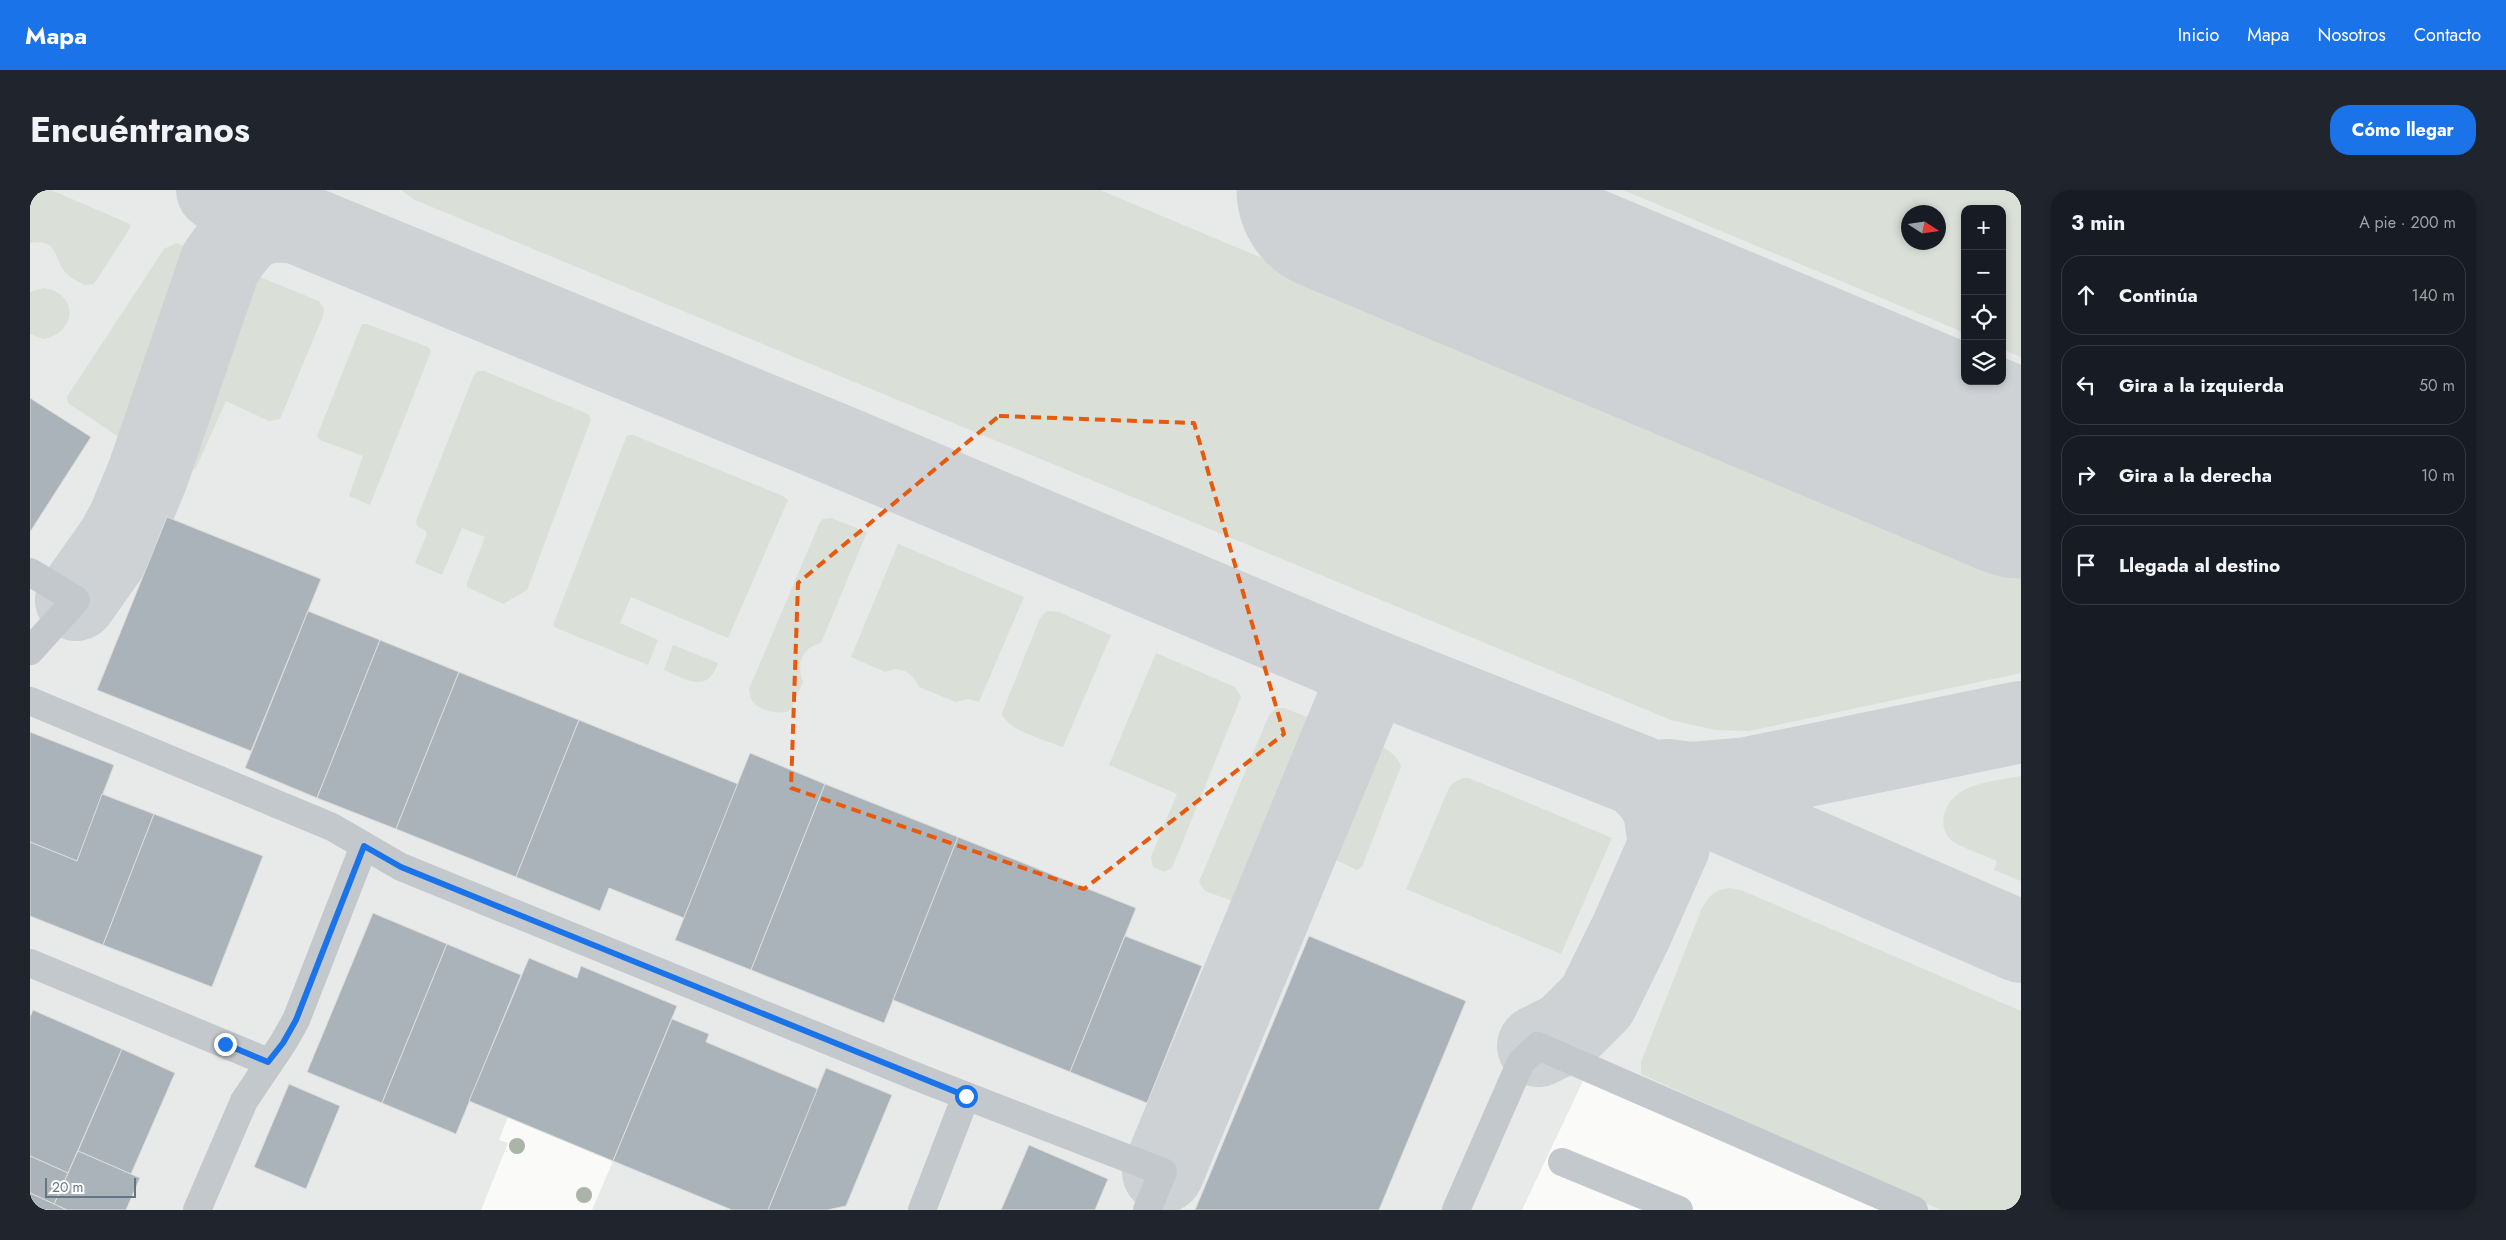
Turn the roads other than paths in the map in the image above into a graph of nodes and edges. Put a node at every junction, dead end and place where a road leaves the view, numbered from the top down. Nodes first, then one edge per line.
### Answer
1 (30, 572) edge
2 (30, 651) edge
3 (30, 702) edge
4 (364, 846) junction
5 (30, 962) edge
6 (268, 1062) junction
7 (966, 1096) junction
8 (1562, 1162) dead end
9 (197, 1210) edge
10 (922, 1210) edge
11 (1147, 1210) edge
12 (1456, 1210) edge
13 (1679, 1210) edge
14 (1914, 1210) edge

1 - 2 lane
3 - 4 lane
4 - 6 lane
4 - 7 lane
5 - 6 lane
6 - 9 lane
7 - 10 lane
7 - 11 lane
8 - 13 lane
12 - 14 lane

